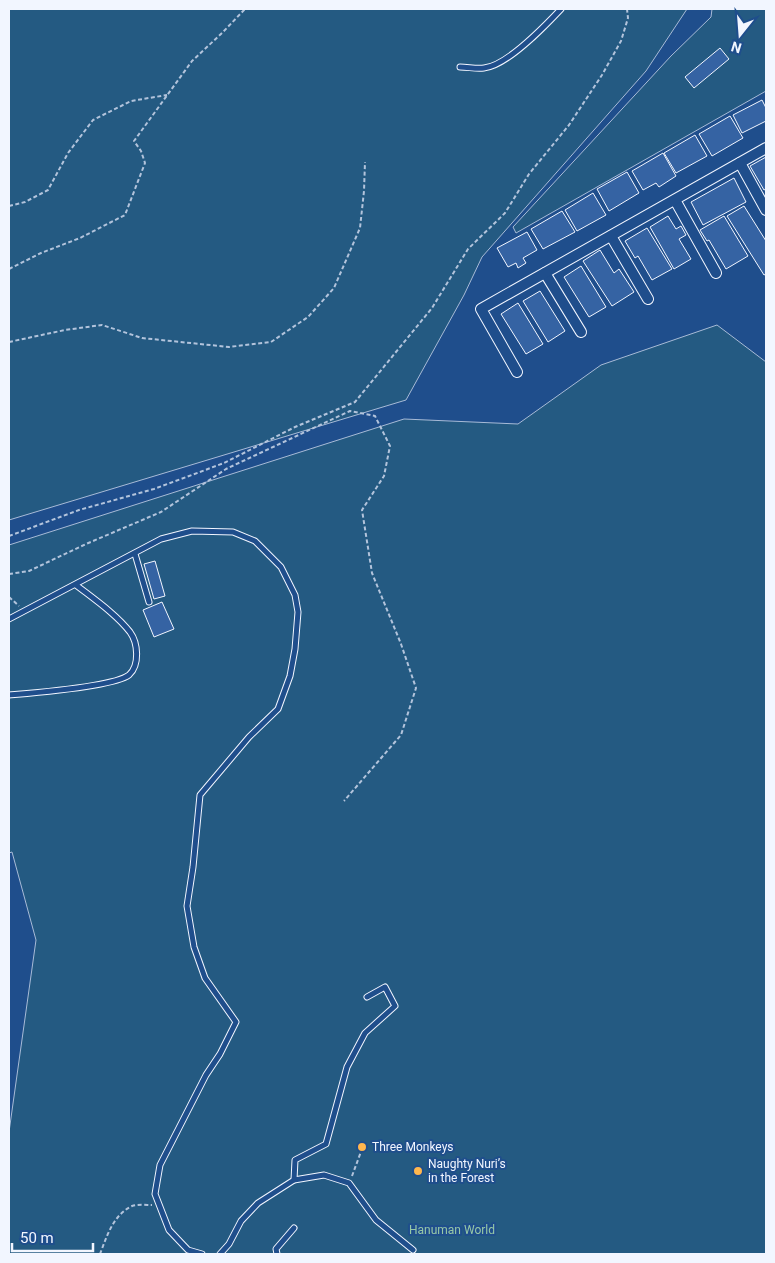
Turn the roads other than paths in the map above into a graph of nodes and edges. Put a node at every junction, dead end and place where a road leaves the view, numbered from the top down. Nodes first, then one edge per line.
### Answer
1 (561, 9) edge
2 (460, 67) dead end
3 (766, 148) edge
4 (740, 163) junction
5 (675, 200) junction
6 (766, 210) edge
7 (611, 236) junction
8 (716, 272) dead end
9 (545, 273) junction
10 (648, 299) dead end
11 (581, 332) dead end
12 (517, 372) dead end
13 (135, 554) junction
14 (76, 584) junction
15 (149, 602) dead end
16 (9, 619) edge
17 (9, 694) edge
18 (367, 996) dead end
19 (294, 1180) junction
20 (294, 1228) dead end
21 (413, 1250) dead end
22 (202, 1254) edge
23 (220, 1254) edge
24 (277, 1254) edge

1 - 2 lane
3 - 4 street
4 - 5 street
4 - 6 street
5 - 7 street
5 - 8 street
7 - 9 street
7 - 10 street
9 - 11 street
9 - 12 street
13 - 14 lane
13 - 15 lane
13 - 22 lane
14 - 16 lane
14 - 17 lane
18 - 19 lane
19 - 21 lane
19 - 23 lane
20 - 24 lane

